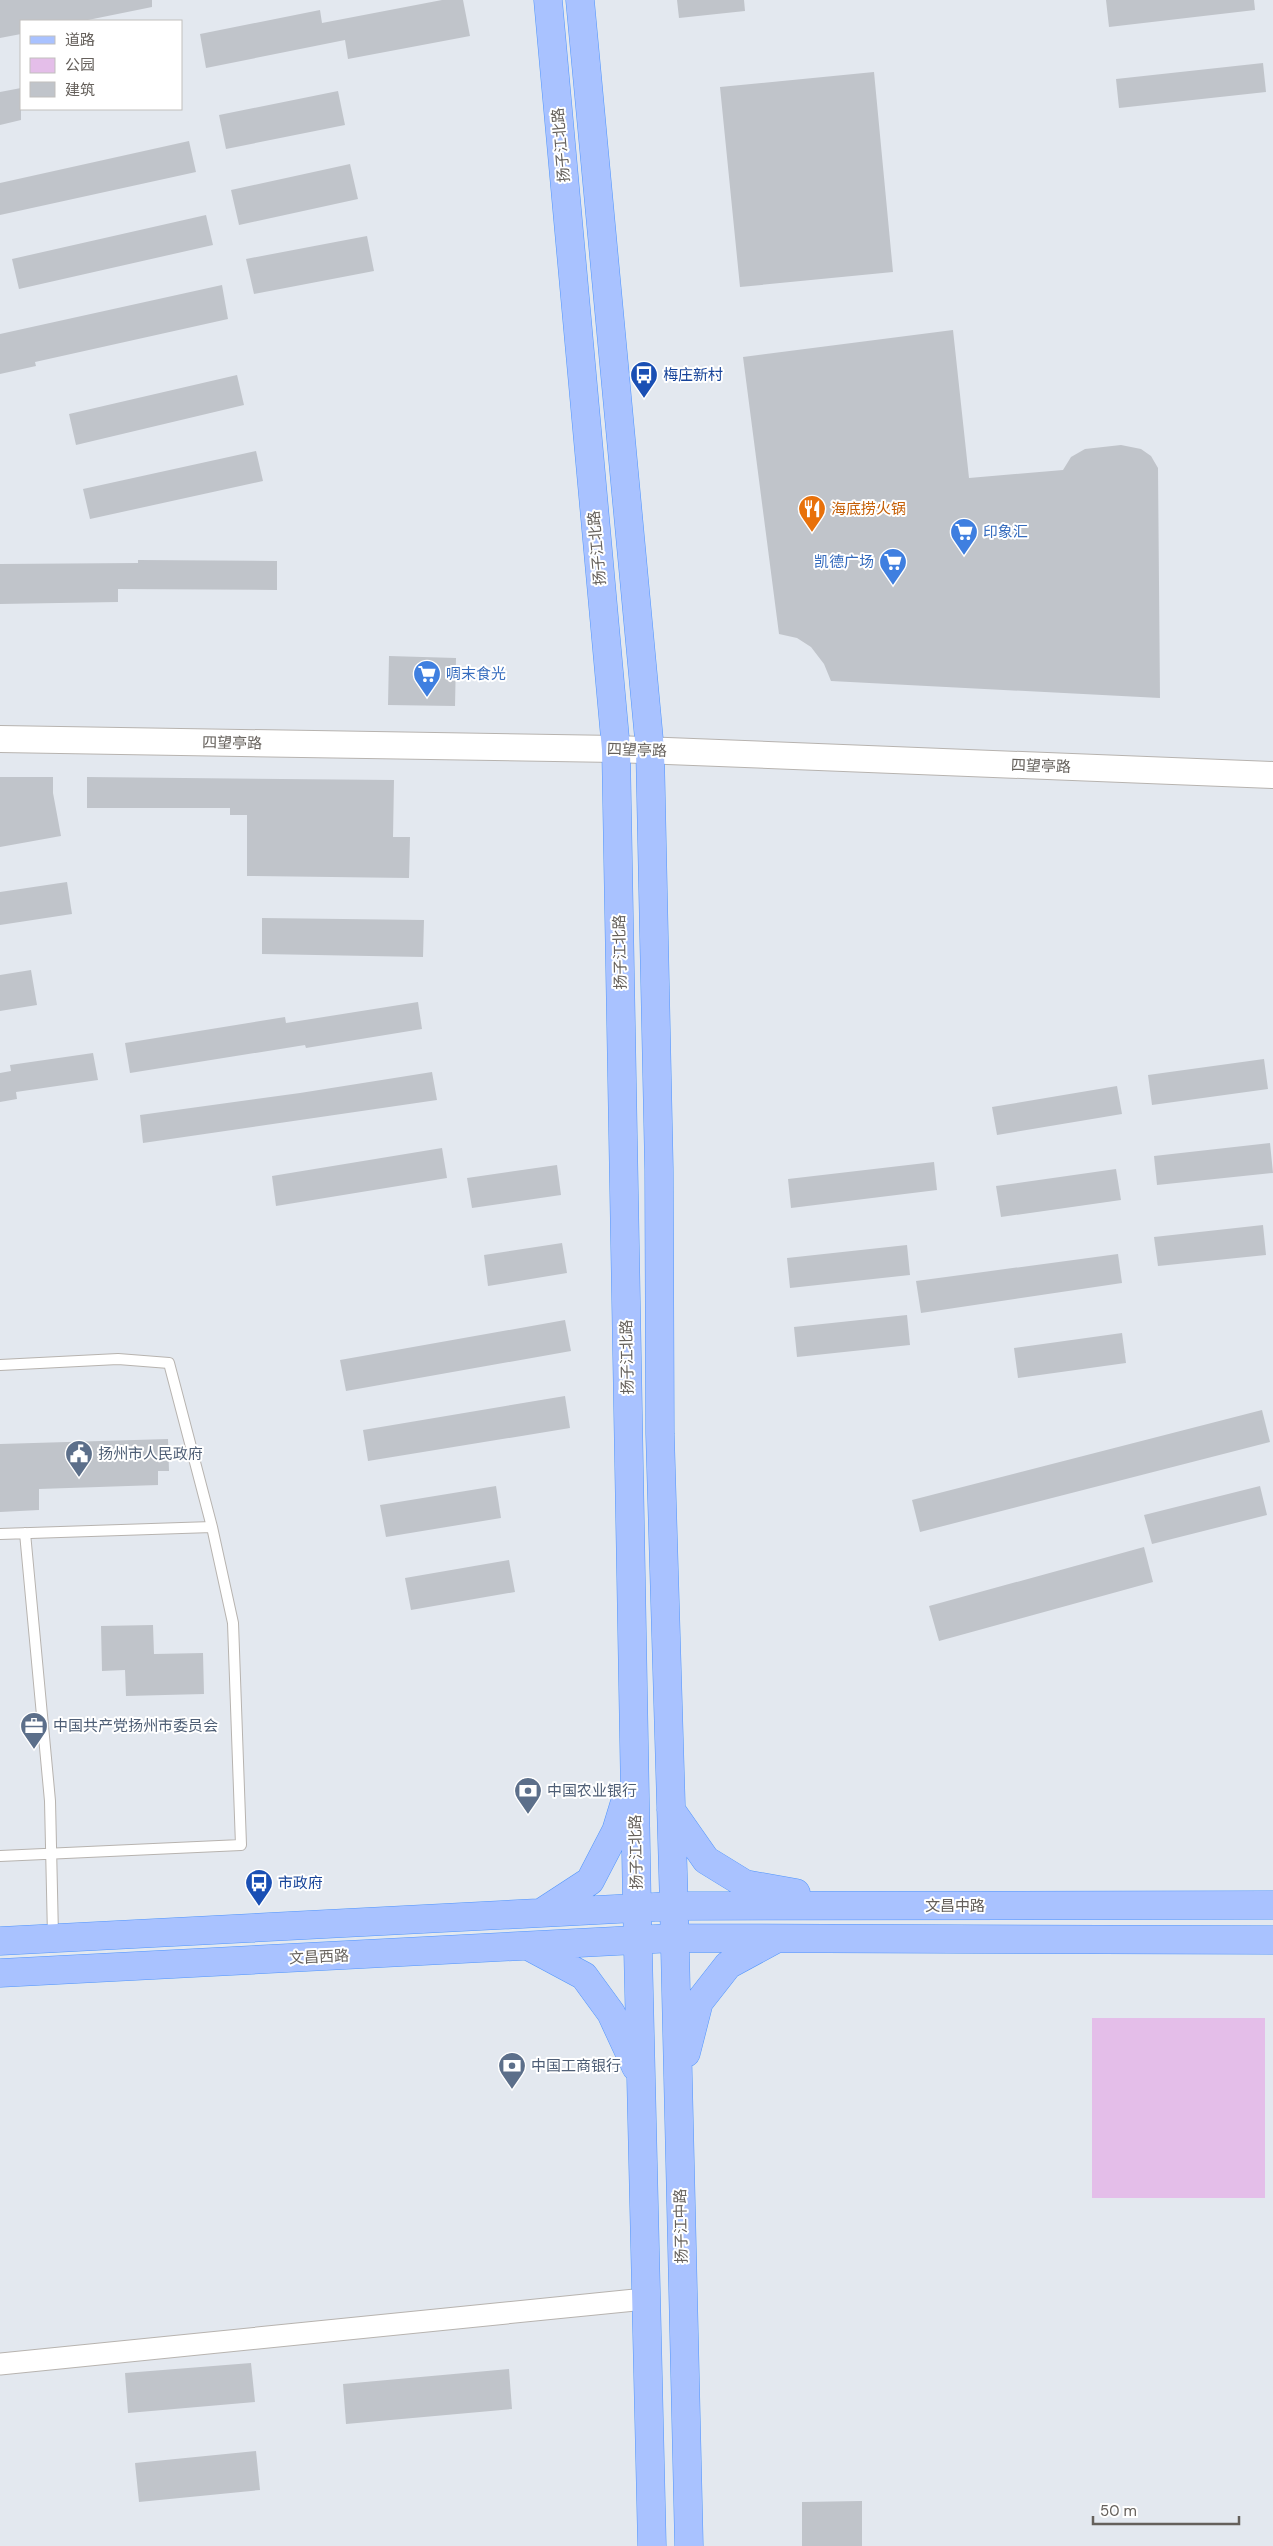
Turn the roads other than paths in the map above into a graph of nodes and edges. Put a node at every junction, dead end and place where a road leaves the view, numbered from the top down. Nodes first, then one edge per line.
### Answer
1 (548, 0) edge
2 (580, 0) edge
3 (0, 739) edge
4 (616, 749) junction
5 (650, 750) junction
6 (1273, 775) edge
7 (0, 1365) edge
8 (212, 1527) junction
9 (25, 1533) junction
10 (0, 1534) edge
11 (634, 1772) junction
12 (671, 1810) junction
13 (51, 1854) junction
14 (0, 1856) edge
15 (1273, 1905) edge
16 (674, 1906) junction
17 (867, 1906) junction
18 (637, 1907) junction
19 (543, 1912) junction
20 (53, 1938) junction
21 (674, 1938) junction
22 (778, 1938) junction
23 (1273, 1940) edge
24 (0, 1941) edge
25 (638, 1941) junction
26 (528, 1946) junction
27 (0, 1973) edge
28 (641, 2076) junction
29 (678, 2083) junction
30 (646, 2299) junction
31 (0, 2364) edge
32 (652, 2546) edge
33 (689, 2546) edge

1 - 4 main road, 扬子江北路
2 - 5 main road
3 - 4 street, 四望亭路
4 - 5 street, 四望亭路
4 - 11 main road, 扬子江北路
5 - 6 street, 四望亭路
5 - 12 main road
7 - 8 lane
8 - 9 lane
8 - 13 lane
9 - 10 lane
9 - 13 lane
11 - 18 main road, 扬子江北路
11 - 19 main road
12 - 16 main road
12 - 17 main road
13 - 14 lane
13 - 20 lane
15 - 17 main road, 文昌中路
16 - 17 main road, 文昌中路
16 - 18 main road, 文昌中路
16 - 21 main road, 扬子江中路
18 - 19 main road
18 - 25 main road
19 - 20 main road
20 - 24 main road
21 - 22 main road
21 - 25 main road, 文昌西路
21 - 29 main road, 扬子江中路
22 - 23 main road
22 - 29 main road
25 - 26 main road, 文昌西路
25 - 28 main road
26 - 27 main road, 文昌西路
26 - 28 main road
28 - 30 main road
29 - 33 main road, 扬子江中路
30 - 31 street
30 - 32 main road

